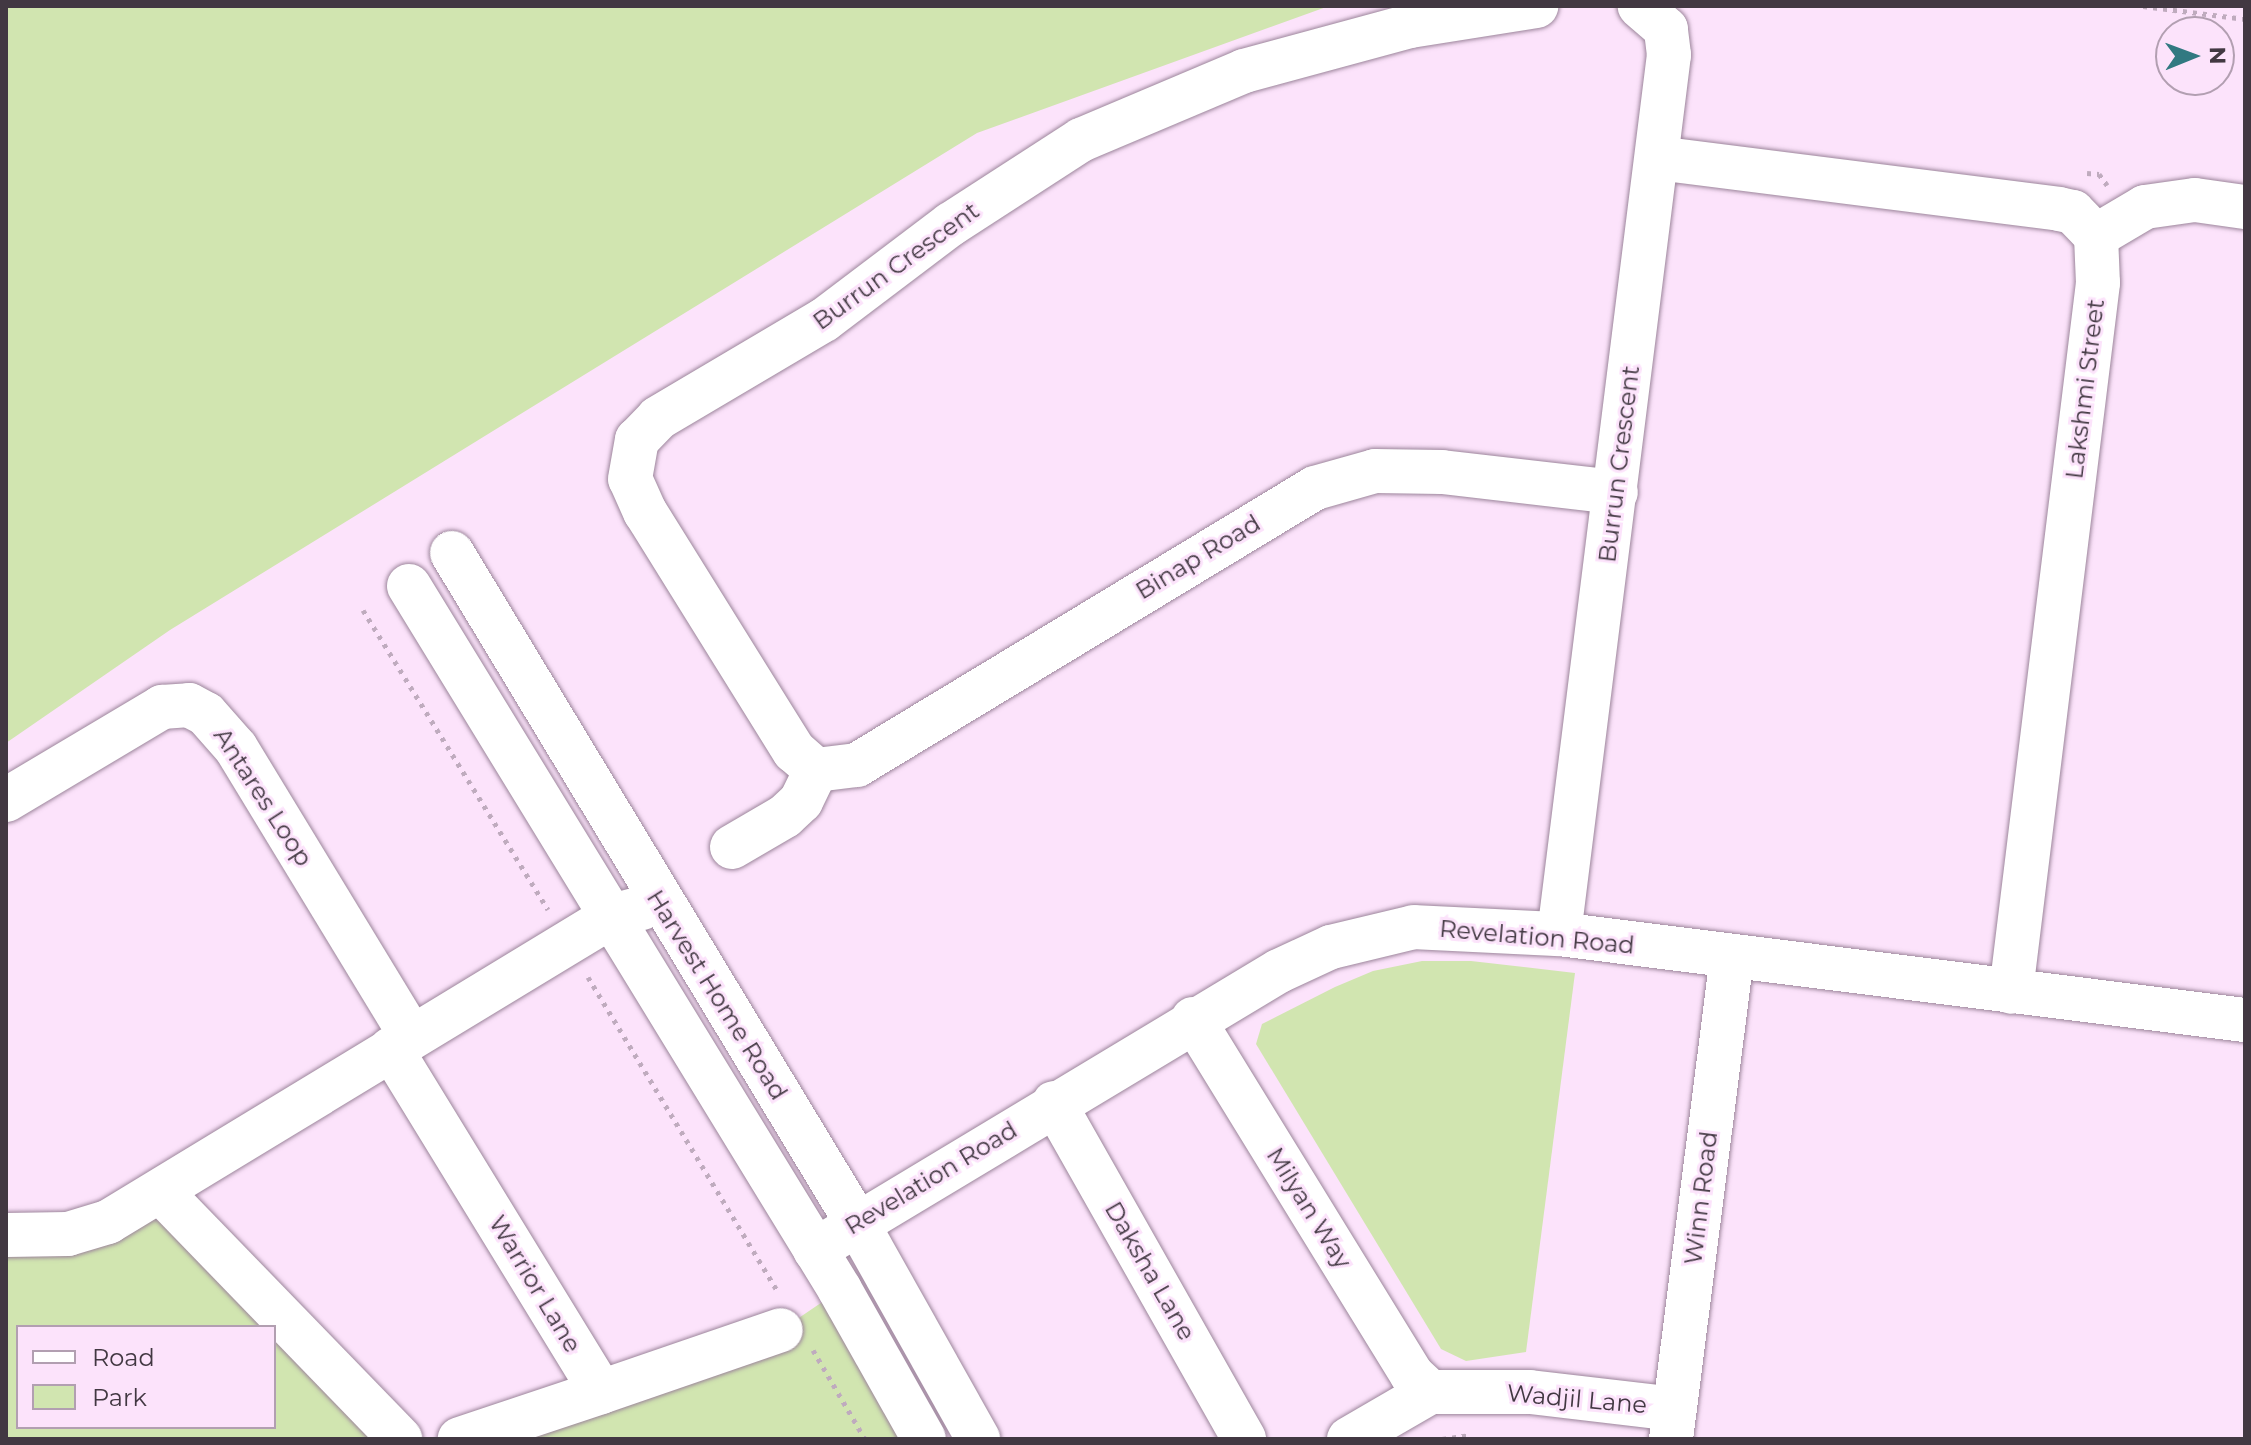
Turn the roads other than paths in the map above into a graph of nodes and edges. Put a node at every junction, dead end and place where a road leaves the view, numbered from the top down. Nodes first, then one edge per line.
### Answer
1 (1536, 6) edge
2 (1640, 6) edge
3 (1657, 158) junction
4 (2245, 207) edge
5 (2113, 226) junction
6 (1616, 492) junction
7 (452, 553) dead end
8 (409, 586) dead end
9 (816, 770) junction
10 (6, 800) edge
11 (732, 847) dead end
12 (659, 902) junction
13 (612, 916) junction
14 (1559, 934) junction
15 (1732, 958) junction
16 (2011, 992) junction
17 (1193, 1019) junction
18 (2245, 1020) edge
19 (401, 1043) junction
20 (1054, 1103) junction
21 (161, 1192) junction
22 (857, 1223) junction
23 (6, 1235) edge
24 (815, 1250) junction
25 (791, 1325) road end
26 (601, 1392) junction
27 (1430, 1392) junction
28 (1672, 1424) edge
29 (400, 1439) edge
30 (460, 1439) edge
31 (924, 1439) edge
32 (978, 1439) edge
33 (1244, 1439) edge
34 (1349, 1439) edge

1 - 9 street, Burrun Crescent
2 - 3 street, Burrun Crescent
3 - 5 street
3 - 6 street, Burrun Crescent
4 - 5 street
5 - 16 street, Lakshmi Street
6 - 9 street, Binap Road
6 - 14 street, Burrun Crescent
7 - 12 street, Harvest Home Road
8 - 13 street, Harvest Home Road
9 - 11 street
10 - 19 street, Antares Loop
12 - 13 street
12 - 22 street, Harvest Home Road
13 - 19 street
13 - 24 street, Harvest Home Road
14 - 15 street, Revelation Road
14 - 17 street, Revelation Road
15 - 16 street, Revelation Road
15 - 28 street, Winn Road
16 - 18 street, Revelation Road
17 - 20 street, Revelation Road
17 - 27 street, Milyan Way
19 - 21 street
19 - 26 street, Warrior Lane
20 - 22 street, Revelation Road
20 - 33 street, Daksha Lane
21 - 23 street
21 - 29 street
22 - 24 street, Revelation Road
22 - 32 street, Harvest Home Road
24 - 31 street, Harvest Home Road
25 - 26 street
26 - 30 street
27 - 28 street, Wadjil Lane
27 - 34 street

